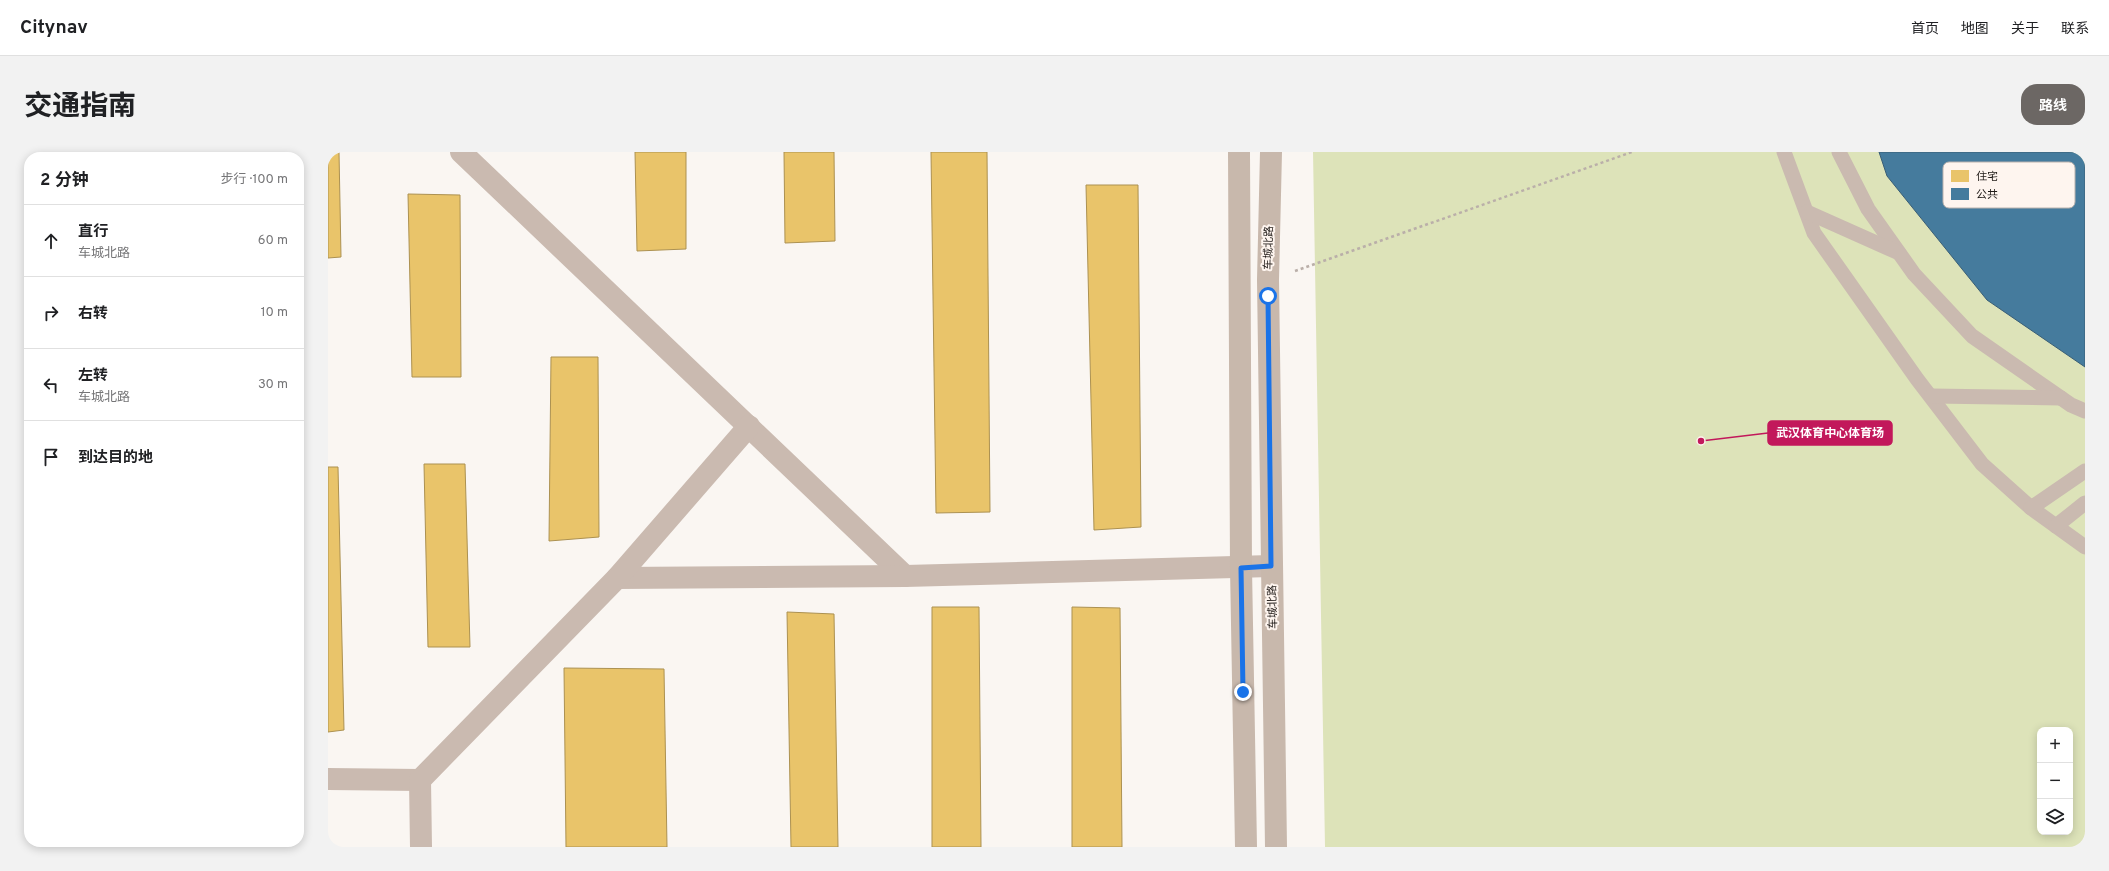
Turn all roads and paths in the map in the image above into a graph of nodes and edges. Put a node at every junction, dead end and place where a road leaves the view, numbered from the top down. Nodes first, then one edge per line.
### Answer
1 (461, 152) edge
2 (1239, 152) edge
3 (1271, 152) edge
4 (1632, 152) edge
5 (1784, 152) edge
6 (1839, 152) edge
7 (1807, 212) junction
8 (1899, 254) junction
9 (1268, 280) junction
10 (1932, 396) junction
11 (2061, 398) junction
12 (2085, 411) edge
13 (749, 426) junction
14 (2085, 471) edge
15 (2085, 503) edge
16 (2031, 508) junction
17 (2056, 526) junction
18 (2085, 547) edge
19 (1271, 566) junction
20 (1241, 568) junction
21 (905, 576) junction
22 (616, 578) junction
23 (328, 779) edge
24 (420, 780) junction
25 (421, 847) edge
26 (1246, 847) edge
27 (1276, 847) edge

1 - 13 street
2 - 20 main road
3 - 9 main road, 车城北路
4 - 9 path
5 - 7 lane
6 - 8 lane
7 - 8 lane
7 - 10 lane
8 - 11 lane
9 - 19 main road, 车城北路
10 - 11 lane
10 - 16 lane
11 - 12 lane
13 - 21 street
13 - 22 street
14 - 16 lane
15 - 17 lane
16 - 17 lane
17 - 18 lane
19 - 20 street
19 - 27 main road, 车城北路
20 - 21 street
20 - 26 main road
21 - 22 street
22 - 24 street
23 - 24 street
24 - 25 street

